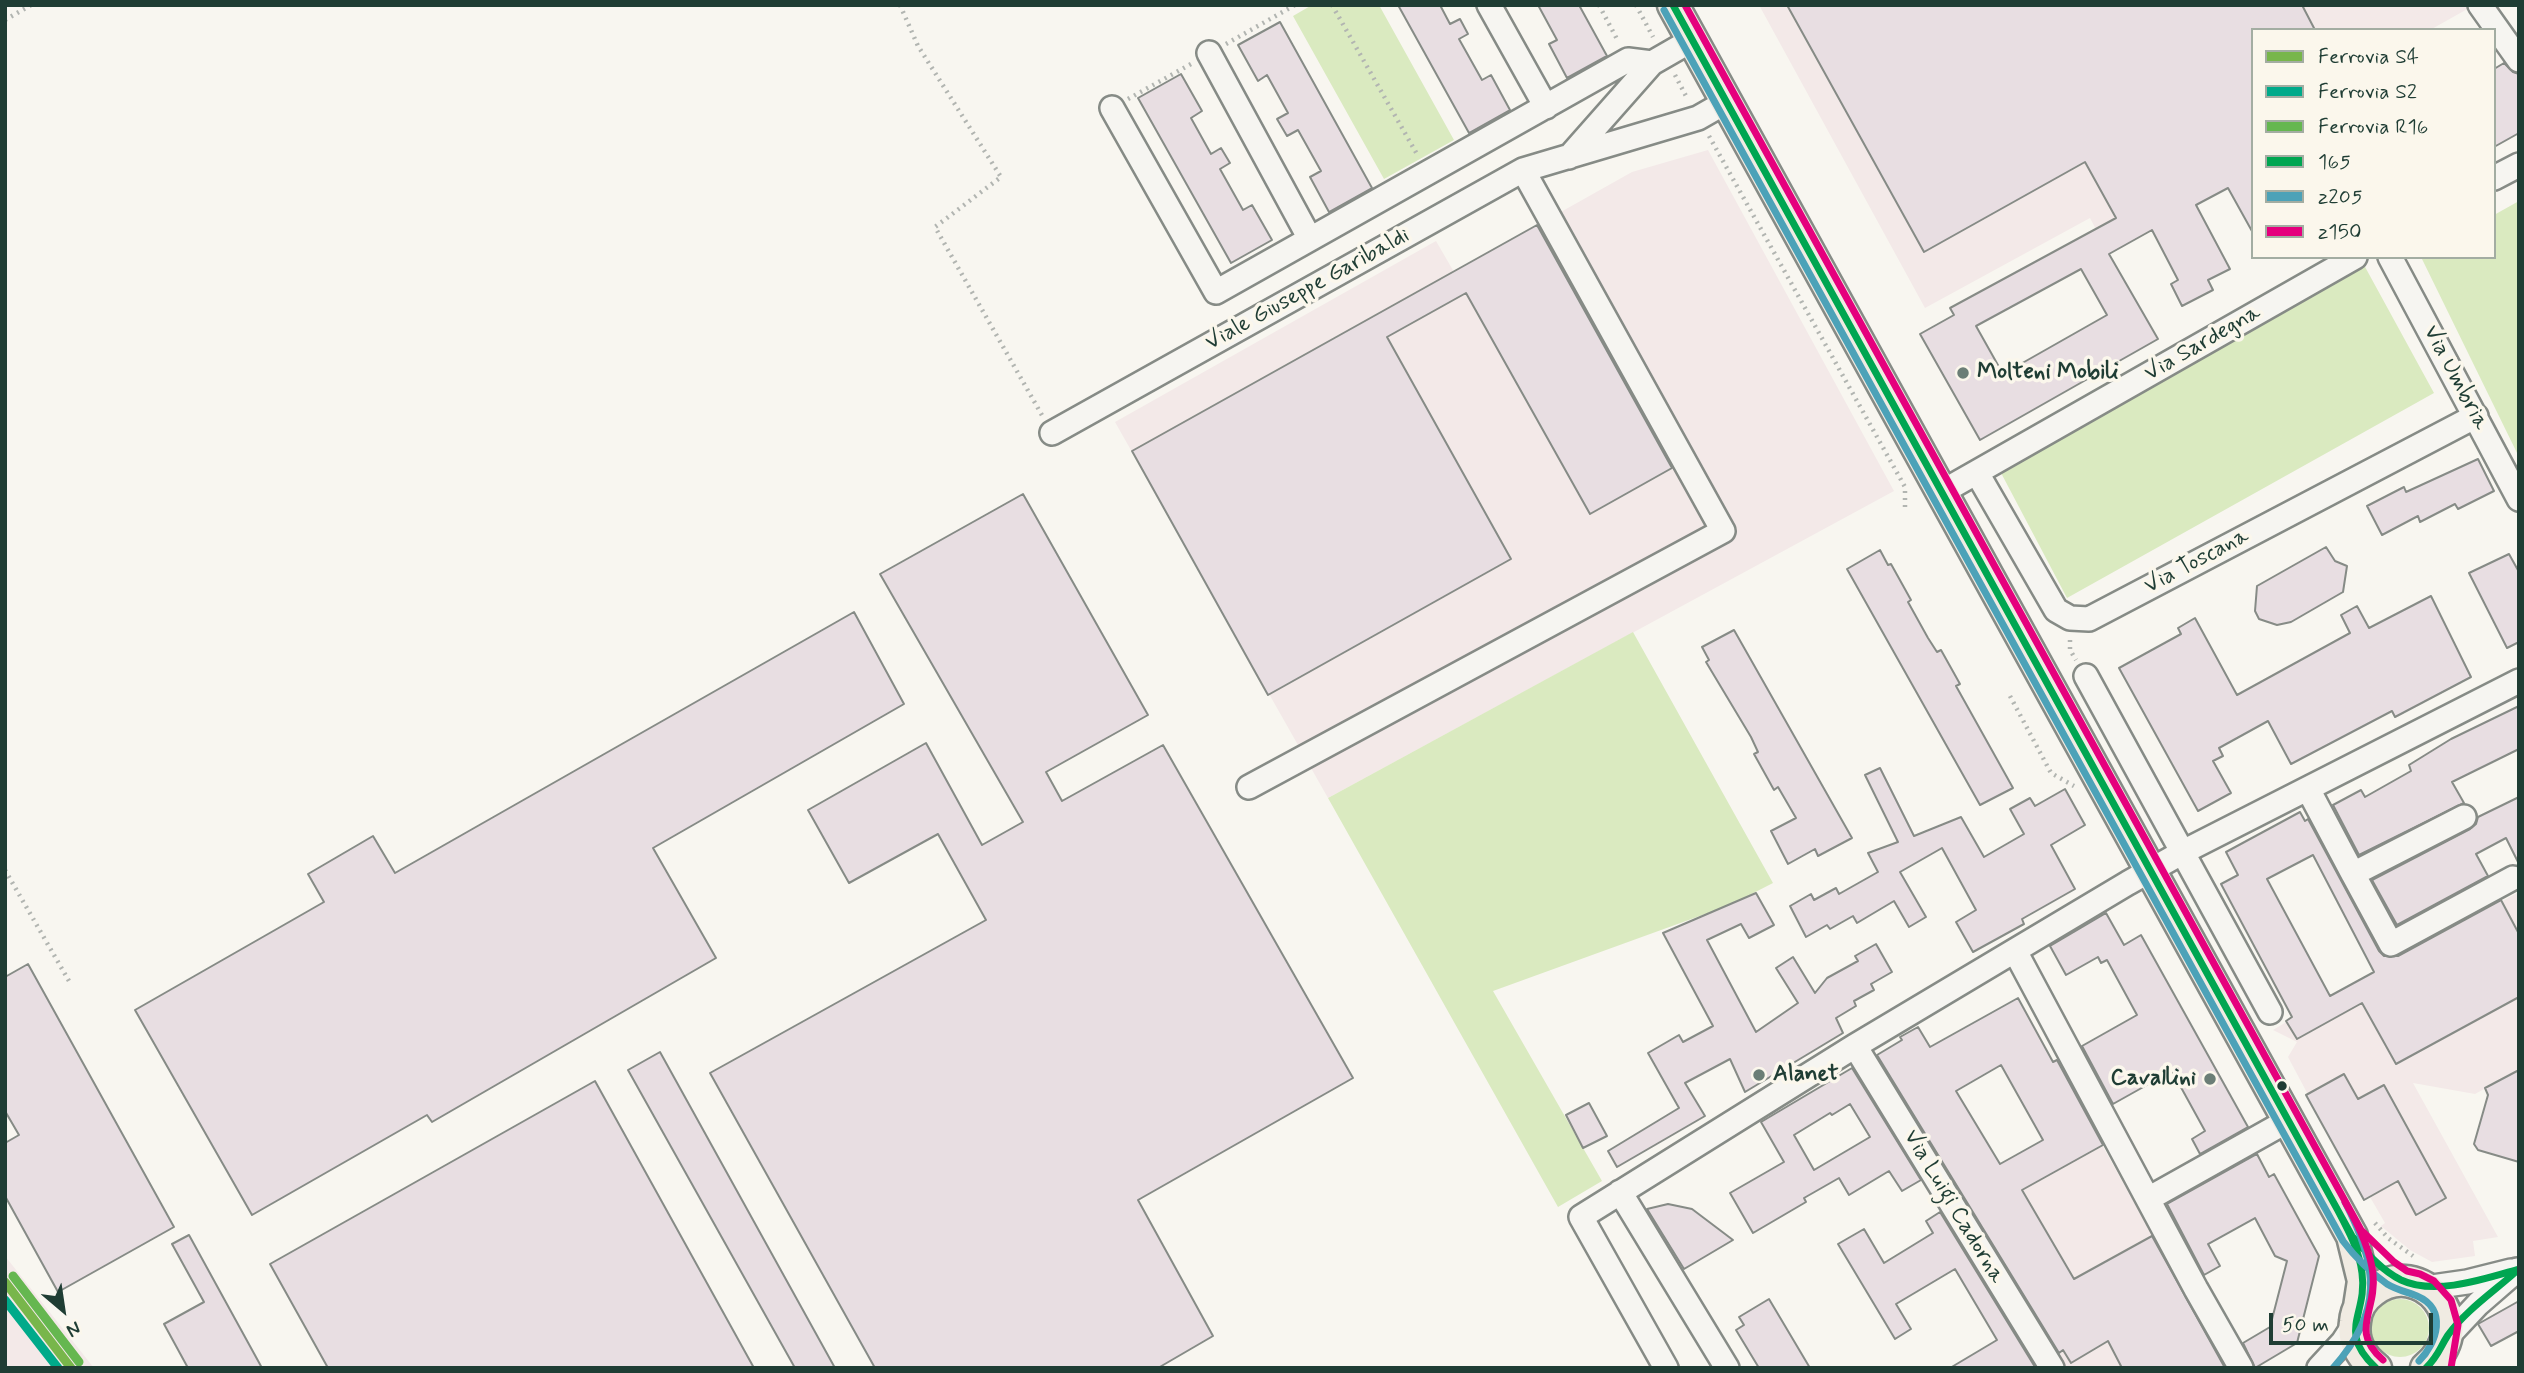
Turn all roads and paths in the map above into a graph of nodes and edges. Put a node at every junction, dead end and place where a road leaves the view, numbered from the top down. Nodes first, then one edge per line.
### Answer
1 (31, 5) edge
2 (900, 5) edge
3 (1332, 5) edge
4 (1489, 5) edge
5 (1599, 5) edge
6 (1636, 5) edge
7 (1673, 5) edge
8 (2480, 5) edge
9 (5, 20) edge
10 (1692, 40) junction
11 (1209, 53) dead end
12 (1658, 59) junction
13 (1628, 60) junction
14 (2519, 60) edge
15 (1726, 102) junction
16 (1545, 107) junction
17 (1112, 108) dead end
18 (1698, 118) junction
19 (1569, 157) junction
20 (2519, 165) edge
21 (1523, 170) junction
22 (1428, 173) junction
23 (2496, 177) edge
24 (1310, 239) junction
25 (2352, 259) edge
26 (2391, 259) edge
27 (2476, 416) junction
28 (1052, 433) joint
29 (1977, 473) junction
30 (1942, 492) junction
31 (2519, 499) edge
32 (1905, 508) dead end
33 (2070, 618) junction
34 (2086, 676) joint
35 (2519, 681) edge
36 (2010, 696) dead end
37 (1249, 787) dead end
38 (2308, 789) junction
39 (2080, 796) dead end
40 (2464, 817) dead end
41 (2183, 852) junction
42 (5, 870) edge
43 (2151, 871) junction
44 (2353, 874) junction
45 (2514, 878) dead end
46 (2015, 951) junction
47 (69, 981) dead end
48 (2270, 1012) dead end
49 (1855, 1046) junction
50 (2289, 1120) junction
51 (1620, 1192) junction
52 (2148, 1199) junction
53 (2352, 1236) junction
54 (2518, 1269) edge
55 (2414, 1285) junction
56 (2356, 1316) junction
57 (2439, 1357) edge
58 (1666, 1368) edge
59 (1727, 1368) edge
60 (2052, 1368) edge
61 (2241, 1368) edge
62 (2319, 1368) edge
63 (2376, 1368) edge

1 - 9 path
2 - 28 path
3 - 22 path
4 - 16 street
5 - 13 path
6 - 12 path
7 - 10 main road
8 - 14 street
10 - 12 street
10 - 15 main road
11 - 24 street, Viale Giuseppe Garibaldi
12 - 13 street
12 - 18 path
12 - 19 street
13 - 16 street, Viale Giuseppe Garibaldi
15 - 18 street, Viale Giuseppe Garibaldi
15 - 30 main road
16 - 22 street, Viale Giuseppe Garibaldi
17 - 24 street, Viale Giuseppe Garibaldi
18 - 19 street, Viale Giuseppe Garibaldi
18 - 32 path
19 - 21 street, Viale Giuseppe Garibaldi
20 - 23 street
21 - 28 street, Viale Giuseppe Garibaldi
21 - 37 street
22 - 24 street, Viale Giuseppe Garibaldi
25 - 29 street, Via Sardegna
26 - 27 street, Via Umbria
27 - 31 street, Via Umbria
27 - 33 street, Via Toscana
29 - 30 street, Via Sardegna
29 - 33 street
30 - 43 main road
33 - 34 path
34 - 41 street
35 - 38 street
36 - 39 path
38 - 41 street
38 - 44 street
40 - 44 street
41 - 43 street
41 - 48 street
42 - 47 path
43 - 46 street
43 - 50 main road
44 - 45 street
46 - 49 street
46 - 52 street
49 - 51 street
49 - 60 street, Via Luigi Cadorna
50 - 52 street
50 - 53 main road
51 - 58 street
51 - 59 street
52 - 61 street
53 - 55 main road
53 - 56 main road
54 - 55 street
54 - 57 street
55 - 56 main road
55 - 57 main road
56 - 62 street
56 - 63 main road

